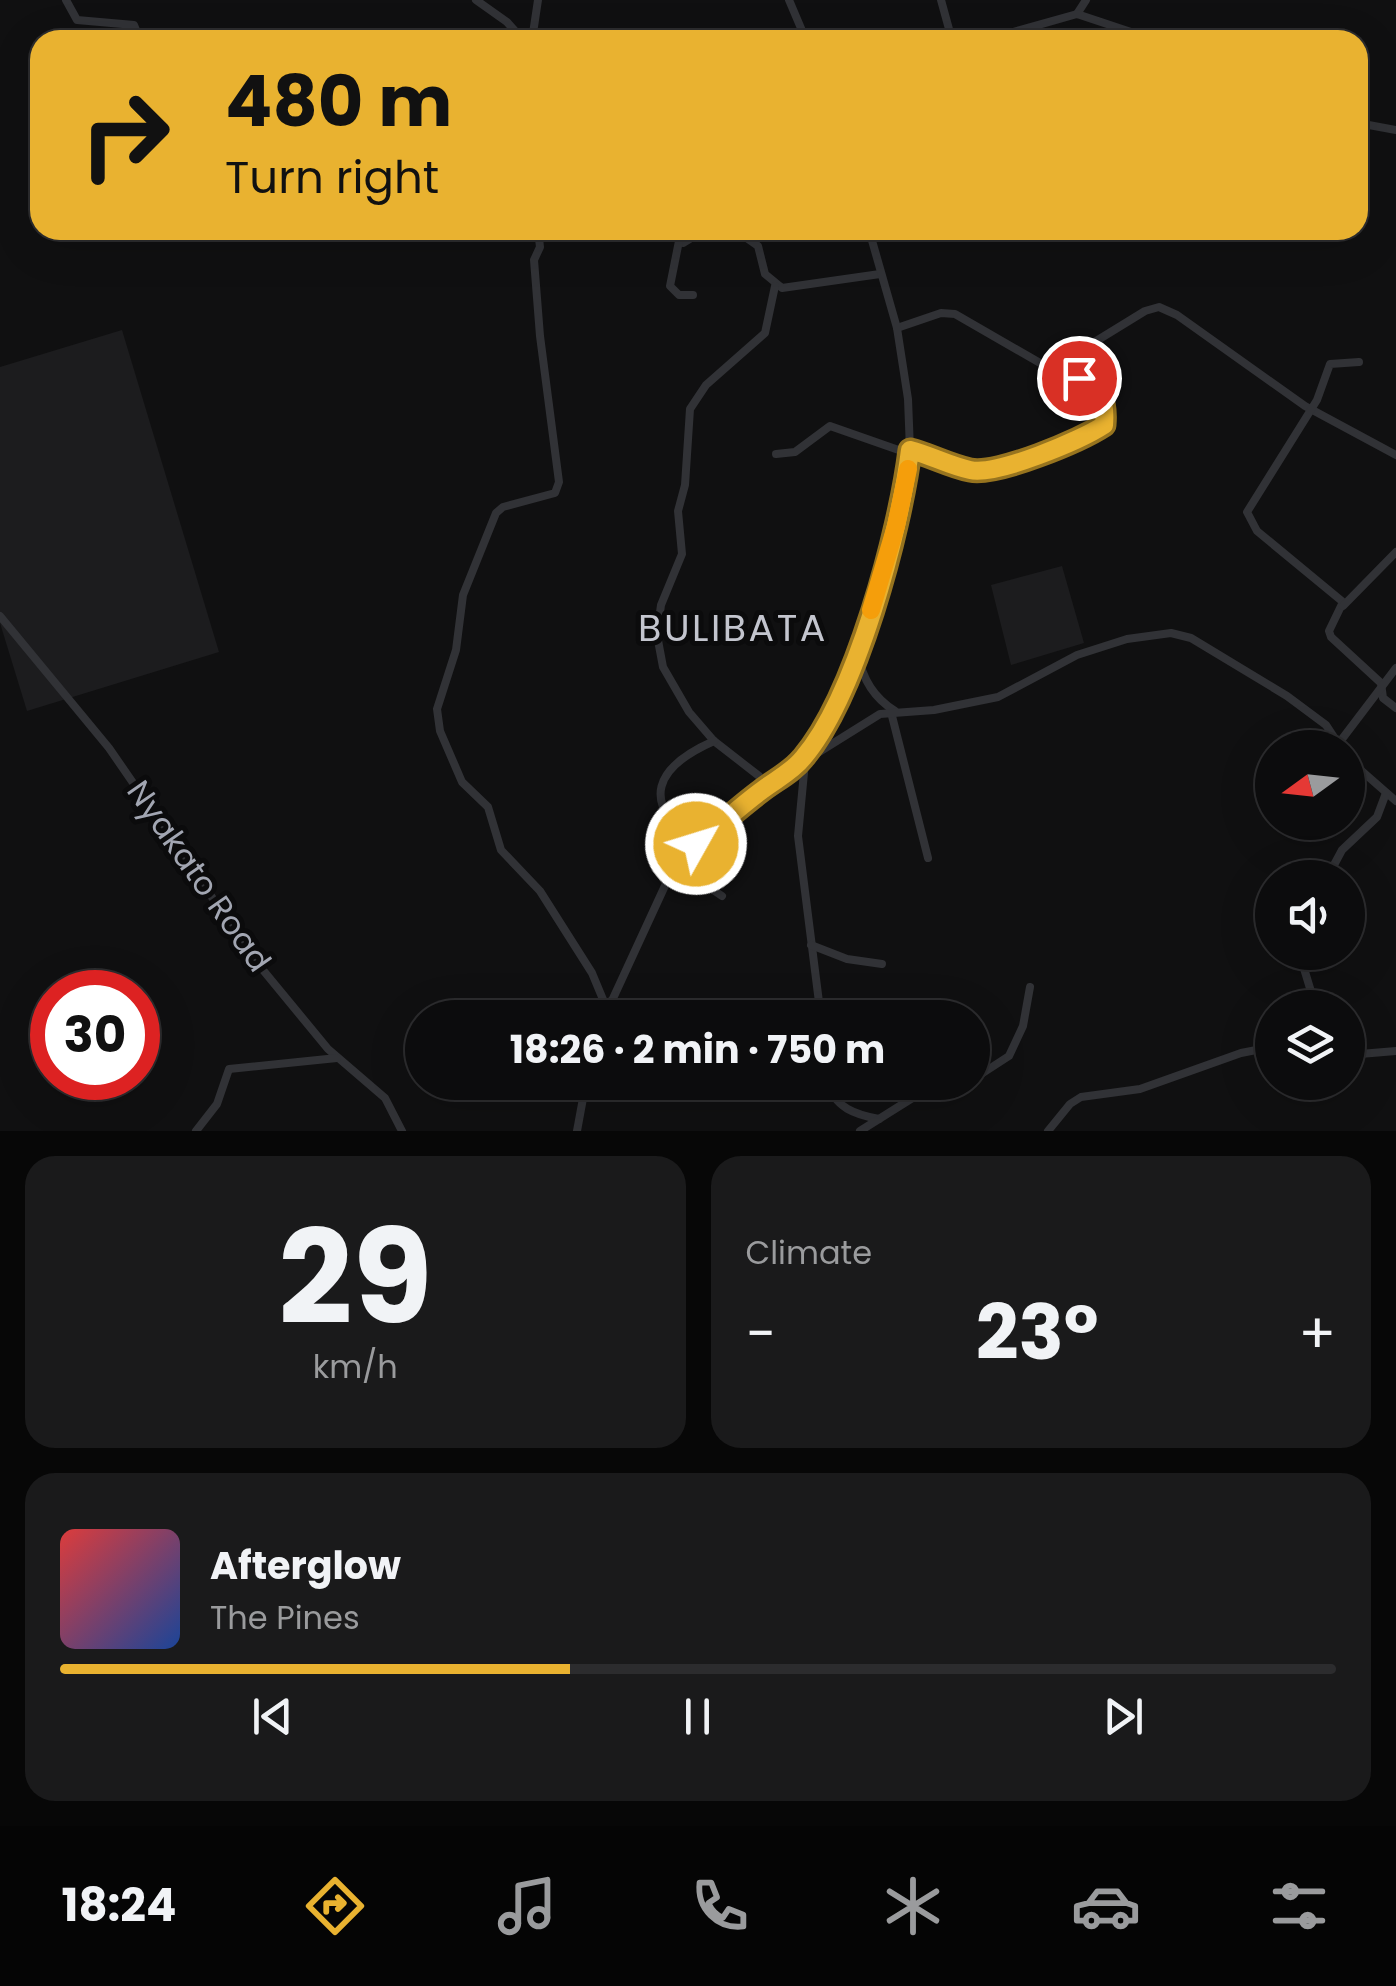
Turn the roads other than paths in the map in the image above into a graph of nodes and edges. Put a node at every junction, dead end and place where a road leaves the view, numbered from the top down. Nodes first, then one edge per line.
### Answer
1 (66, 0) edge
2 (476, 0) edge
3 (538, 0) edge
4 (790, 0) edge
5 (941, 0) edge
6 (1086, 0) edge
7 (1078, 14) junction
8 (507, 22) junction
9 (136, 30) edge
10 (509, 30) edge
11 (514, 30) edge
12 (534, 30) edge
13 (802, 30) edge
14 (949, 30) edge
15 (1021, 30) edge
16 (1125, 30) edge
17 (1368, 125) edge
18 (1396, 130) edge
19 (539, 240) edge
20 (688, 240) edge
21 (750, 240) edge
22 (872, 240) edge
23 (679, 241) joint
24 (880, 274) junction
25 (775, 286) junction
26 (694, 296) dead end
27 (897, 328) junction
28 (1359, 362) dead end
29 (1053, 366) junction
30 (1310, 410) junction
31 (910, 452) junction
32 (776, 454) dead end
33 (1396, 455) edge
34 (1396, 552) edge
35 (1343, 606) junction
36 (0, 616) edge
37 (858, 651) junction
38 (1396, 668) edge
39 (1383, 684) junction
40 (1396, 708) edge
41 (893, 711) junction
42 (1329, 730) edge
43 (1351, 730) edge
44 (714, 741) junction
45 (800, 764) junction
46 (1365, 773) edge
47 (765, 787) junction
48 (1393, 797) edge
49 (696, 844) junction
50 (928, 858) dead end
51 (1337, 860) edge
52 (671, 870) junction
53 (722, 896) dead end
54 (811, 945) junction
55 (882, 964) dead end
56 (1030, 988) dead end
57 (603, 1000) edge
58 (611, 1000) edge
59 (818, 1000) edge
60 (1255, 1049) edge
61 (1396, 1051) edge
62 (1365, 1054) edge
63 (337, 1058) junction
64 (990, 1069) edge
65 (583, 1100) edge
66 (835, 1100) edge
67 (909, 1100) edge
68 (879, 1118) junction
69 (196, 1131) edge
70 (402, 1131) edge
71 (577, 1131) edge
72 (860, 1131) edge
73 (1048, 1131) edge

1 - 9 street
2 - 8 street
3 - 12 street
4 - 13 street
5 - 14 street
6 - 7 street
7 - 15 street
7 - 16 street
8 - 10 street
8 - 11 street
17 - 18 street
19 - 57 street
20 - 23 street
21 - 25 street
22 - 24 street
23 - 26 street
24 - 25 street
24 - 27 street
25 - 44 street
27 - 29 street
27 - 31 street
28 - 30 street
29 - 30 street
29 - 31 street
30 - 33 street
30 - 35 street
31 - 32 street
31 - 37 street
34 - 35 street
35 - 39 street
36 - 63 street, Nyakato Road
37 - 41 street
37 - 45 street
38 - 39 street
39 - 40 street
39 - 43 street
41 - 42 street
41 - 45 street
41 - 50 street
44 - 47 street
44 - 49 street
45 - 47 street
45 - 54 street
46 - 48 street
47 - 49 street
48 - 51 street
49 - 52 street
52 - 53 street
52 - 58 street
54 - 55 street
54 - 59 street
56 - 64 street
60 - 73 street
61 - 62 street
63 - 69 street
63 - 70 street, Nyakato Road
65 - 71 street
66 - 68 street
67 - 68 street
68 - 72 street

